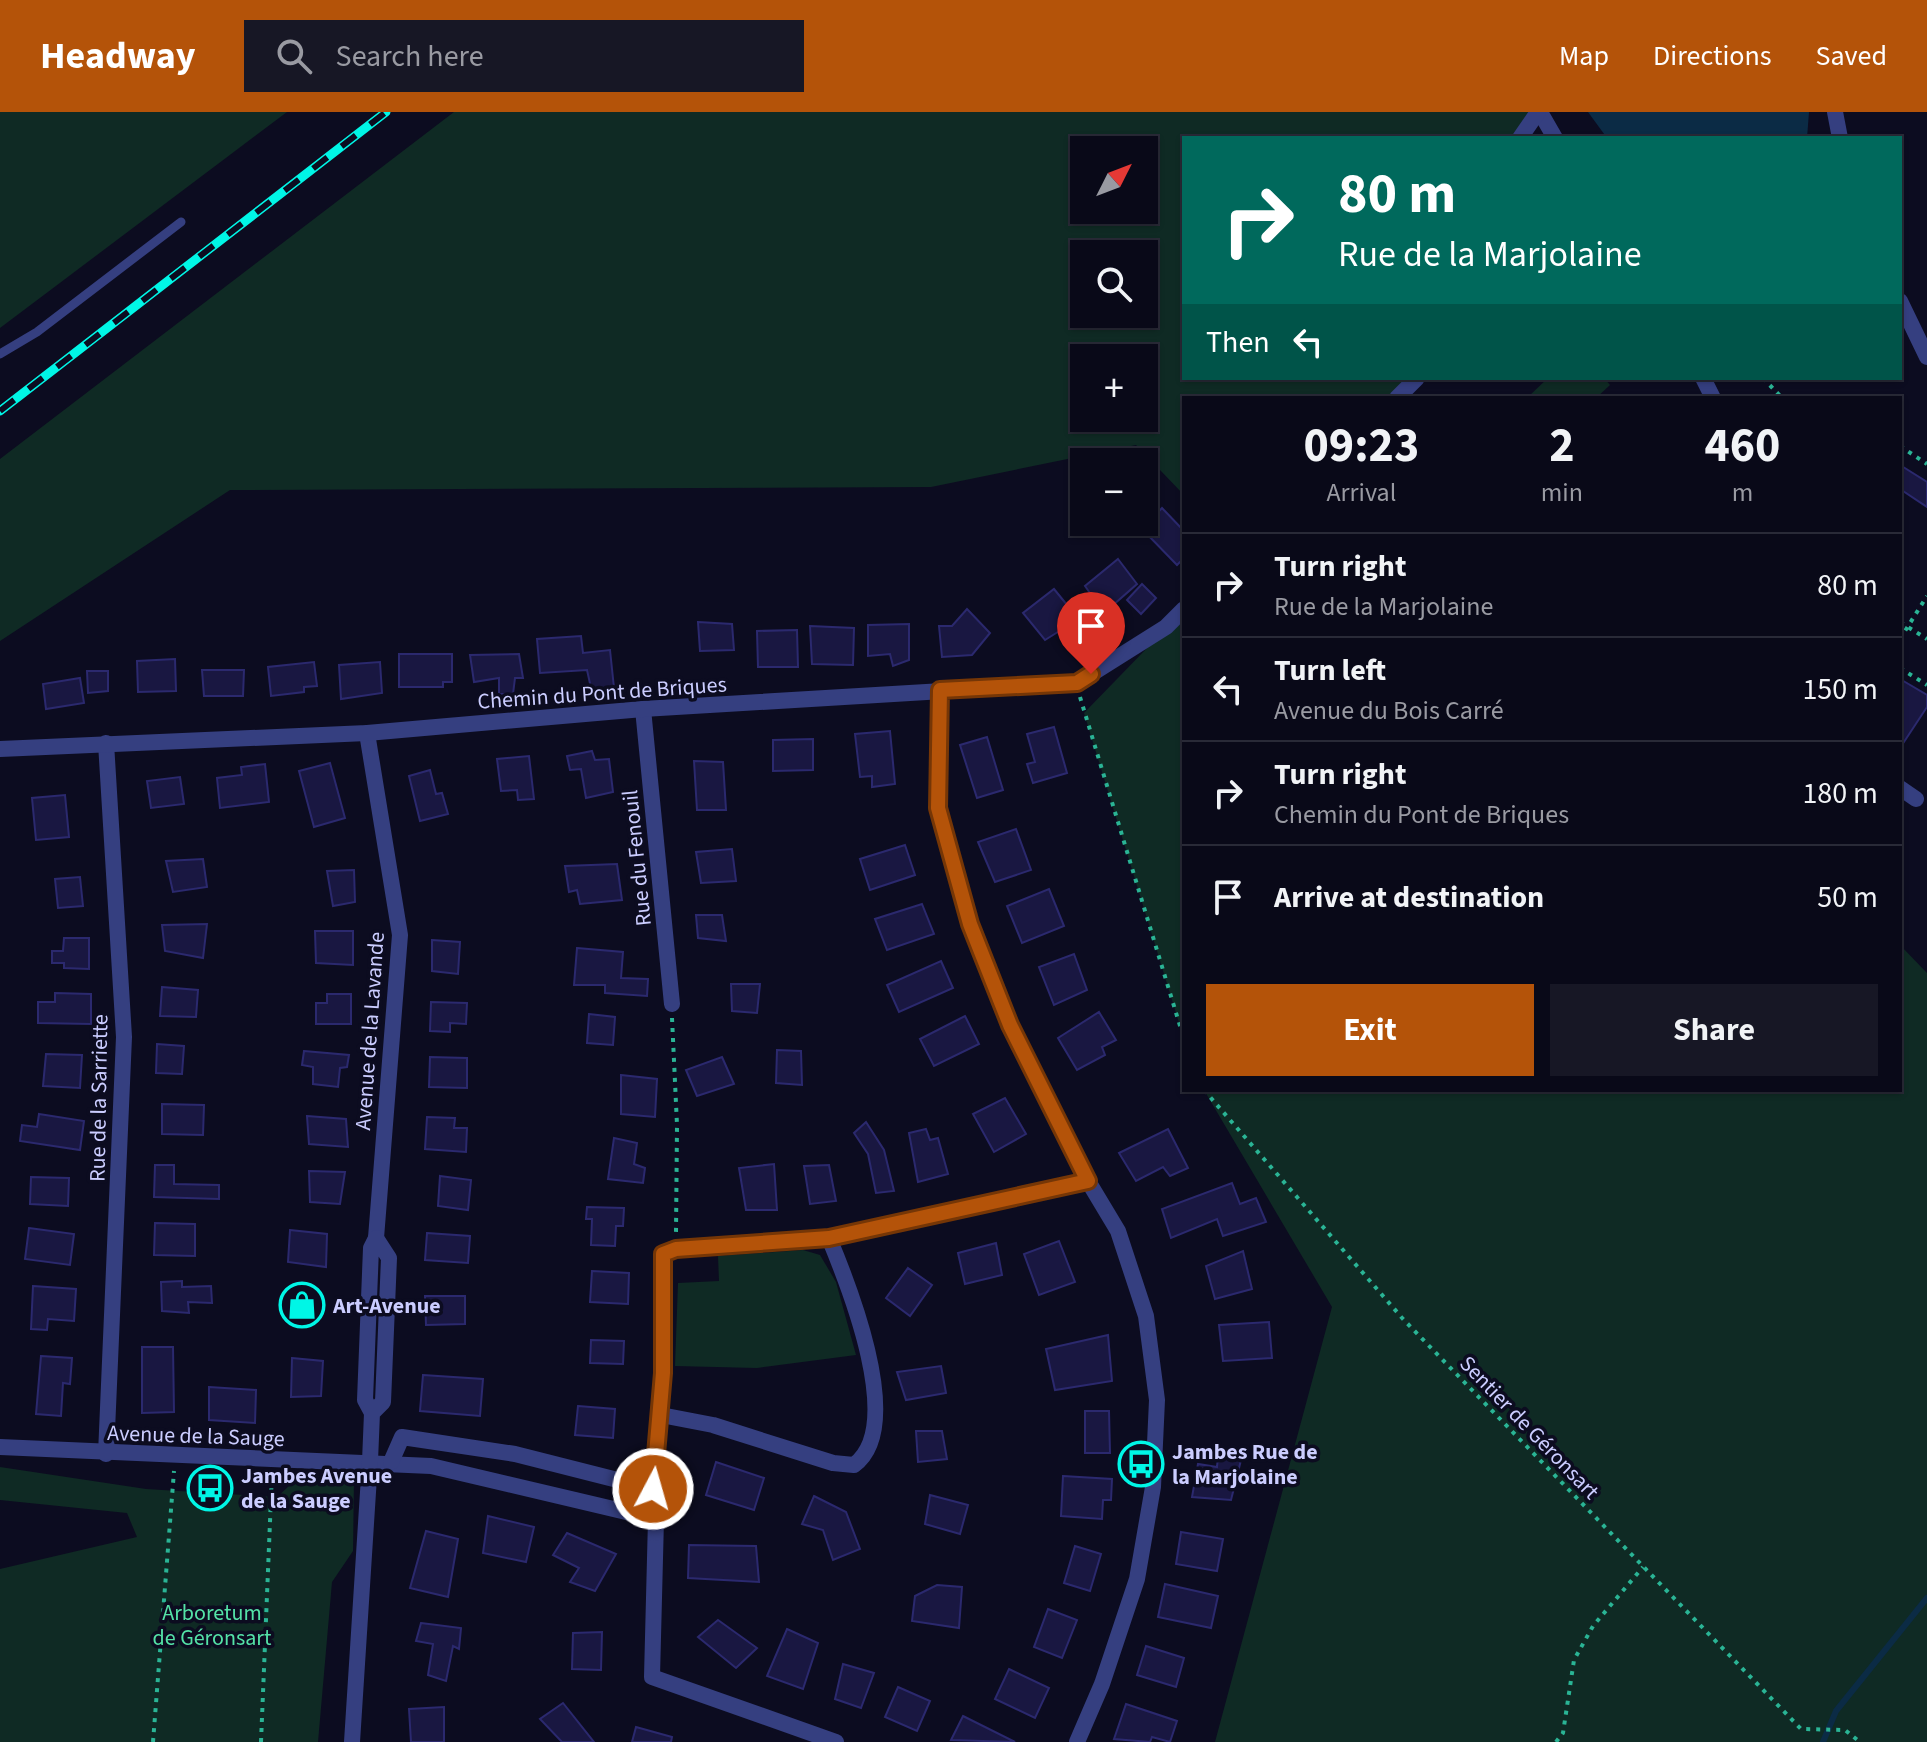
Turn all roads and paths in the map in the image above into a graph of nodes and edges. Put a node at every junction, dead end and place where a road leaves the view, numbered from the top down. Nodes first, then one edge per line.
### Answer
1 (1539, 112) edge
2 (1835, 112) edge
3 (1521, 136) edge
4 (1554, 136) edge
5 (1840, 136) edge
6 (181, 222) dead end
7 (1902, 305) edge
8 (0, 354) edge
9 (1927, 357) edge
10 (1415, 380) edge
11 (1765, 380) edge
12 (1399, 396) edge
13 (1780, 396) edge
14 (1902, 447) edge
15 (1927, 464) edge
16 (1927, 596) edge
17 (1182, 611) edge
18 (1902, 623) edge
19 (1908, 627) junction
20 (1902, 636) edge
21 (1927, 639) edge
22 (1902, 669) edge
23 (1077, 683) junction
24 (1927, 685) edge
25 (940, 690) junction
26 (643, 709) junction
27 (367, 733) junction
28 (106, 743) junction
29 (0, 749) edge
30 (1902, 789) edge
31 (1916, 799) dead end
32 (672, 1004) joint
33 (1182, 1032) edge
34 (1206, 1092) edge
35 (1088, 1181) junction
36 (829, 1238) junction
37 (676, 1249) junction
38 (661, 1415) junction
39 (0, 1447) edge
40 (106, 1454) junction
41 (175, 1457) junction
42 (273, 1459) junction
43 (370, 1461) junction
44 (391, 1462) junction
45 (653, 1489) junction
46 (656, 1519) junction
47 (1643, 1567) junction
48 (153, 1742) edge
49 (261, 1742) edge
50 (352, 1742) edge
51 (836, 1742) edge
52 (1077, 1742) edge
53 (1556, 1742) edge
54 (1860, 1742) edge

1 - 3 street
1 - 4 street
2 - 5 street
6 - 8 lane
7 - 9 street
10 - 12 street
11 - 13 path
14 - 15 path
16 - 19 path
17 - 23 street, Chemin du Pont de Briques
18 - 19 path
19 - 20 path
19 - 21 path
22 - 24 path
23 - 25 street, Chemin du Pont de Briques
23 - 33 path
25 - 26 street, Chemin du Pont de Briques
25 - 35 street
26 - 27 street, Chemin du Pont de Briques
26 - 32 street, Rue du Fenouil
27 - 28 street, Chemin du Pont de Briques
27 - 43 street, Avenue de la Lavande
28 - 29 street, Chemin du Pont de Briques
28 - 40 street, Rue de la Sarriette
30 - 31 street
32 - 37 path
34 - 47 path, Sentier de Géronsart
35 - 36 street
35 - 52 street
36 - 37 street
36 - 38 street
37 - 38 street
38 - 45 street
39 - 40 street, Avenue de la Sauge
40 - 41 street, Avenue de la Sauge
41 - 42 street, Avenue de la Sauge
41 - 48 path
42 - 43 street, Avenue de la Sauge
42 - 49 path
43 - 44 street, Avenue de la Sauge
43 - 50 street, Avenue de la Lavande
44 - 45 street
44 - 46 street, Avenue de la Sauge
45 - 46 street
46 - 51 street
47 - 53 path
47 - 54 path, Sentier de Géronsart

